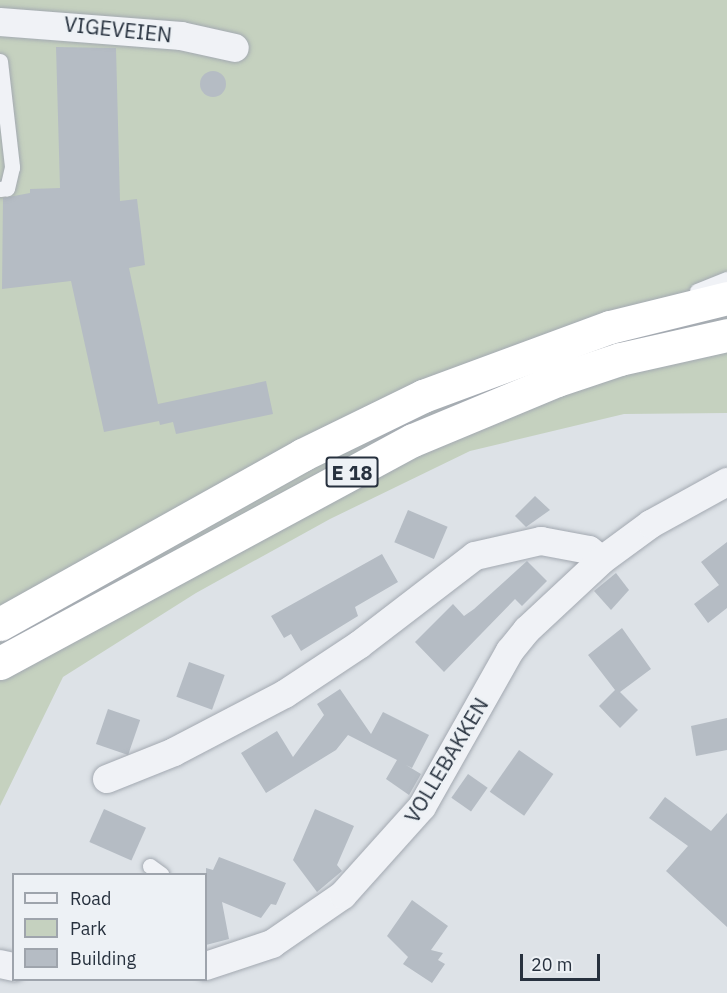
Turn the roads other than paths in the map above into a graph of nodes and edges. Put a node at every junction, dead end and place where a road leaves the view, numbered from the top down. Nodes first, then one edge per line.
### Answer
1 (0, 22) edge
2 (235, 48) dead end
3 (0, 62) edge
4 (0, 189) edge
5 (727, 279) edge
6 (727, 298) edge
7 (610, 327) junction
8 (727, 334) edge
9 (727, 482) edge
10 (602, 560) junction
11 (0, 624) edge
12 (0, 663) edge
13 (106, 779) dead end
14 (207, 966) edge

1 - 2 street, VIGEVEIEN
3 - 4 lane
5 - 7 lane
6 - 7 highway, E 18
7 - 11 highway, E 18
8 - 12 highway, E 18
9 - 10 street, VOLLEBAKKEN
10 - 13 street
10 - 14 street, VOLLEBAKKEN

